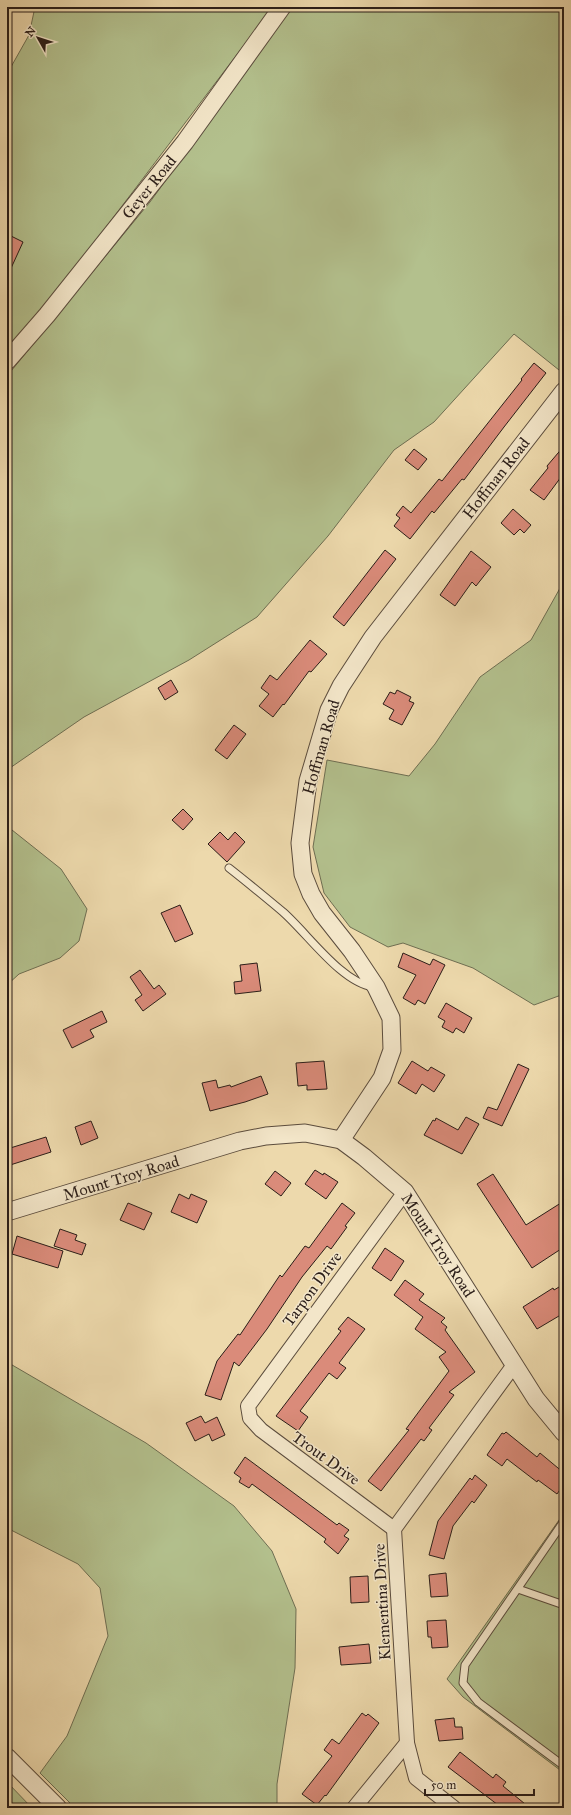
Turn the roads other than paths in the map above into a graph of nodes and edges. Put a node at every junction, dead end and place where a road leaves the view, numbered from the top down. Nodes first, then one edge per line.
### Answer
1 (282, 7) edge
2 (7, 361) edge
3 (564, 391) edge
4 (229, 868) dead end
5 (376, 987) junction
6 (341, 1140) junction
7 (404, 1192) junction
8 (7, 1212) edge
9 (514, 1365) junction
10 (248, 1406) joint
11 (564, 1433) edge
12 (564, 1521) edge
13 (394, 1529) junction
14 (518, 1589) junction
15 (564, 1605) edge
16 (407, 1744) junction
17 (7, 1757) edge
18 (564, 1766) edge
19 (58, 1808) edge
20 (354, 1808) edge
21 (454, 1808) edge

1 - 2 street, Geyer Road
3 - 5 street, Hoffman Road
4 - 5 lane
5 - 6 street, Hoffman Road
6 - 7 street, Mount Troy Road
6 - 8 street, Mount Troy Road
7 - 9 street, Mount Troy Road
7 - 10 street, Tarpon Drive
9 - 11 street, Mount Troy Road
9 - 13 street, Klementina Drive
10 - 13 street, Trout Drive
12 - 14 lane
13 - 16 street, Klementina Drive
14 - 15 lane
14 - 18 lane
16 - 20 street
16 - 21 street, Klementina Drive
17 - 19 street

